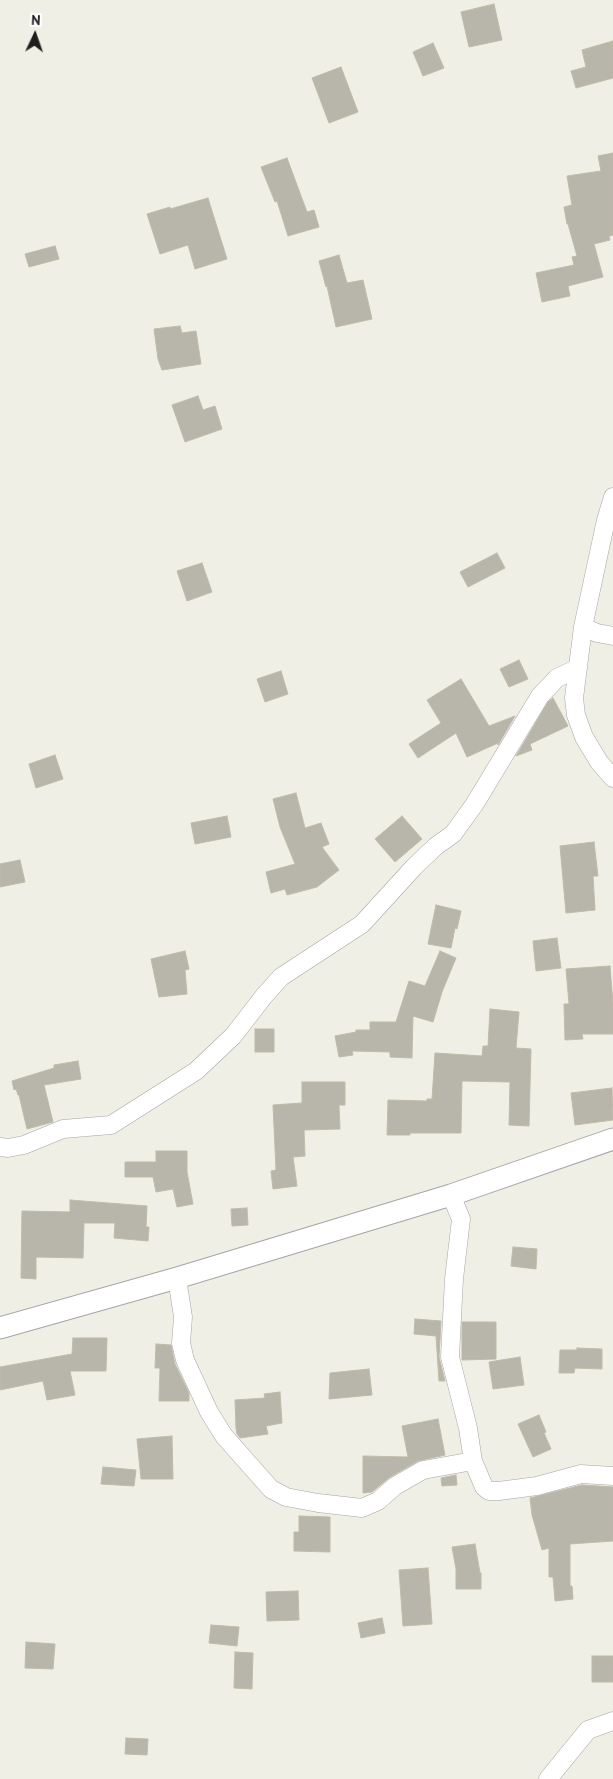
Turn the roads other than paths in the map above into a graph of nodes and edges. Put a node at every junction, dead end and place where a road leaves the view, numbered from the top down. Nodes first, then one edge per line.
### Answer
1 (613, 497) edge
2 (583, 627) junction
3 (613, 636) edge
4 (578, 668) junction
5 (554, 682) junction
6 (574, 698) junction
7 (613, 778) edge
8 (613, 1139) edge
9 (0, 1147) edge
10 (451, 1195) junction
11 (177, 1278) junction
12 (0, 1328) edge
13 (473, 1462) junction
14 (613, 1476) edge
15 (613, 1721) edge
16 (548, 1779) edge

1 - 2 street
2 - 3 street
2 - 4 street
4 - 5 street
4 - 6 street
5 - 6 street
5 - 9 street
6 - 7 street
8 - 10 street
10 - 11 street
10 - 13 street
11 - 12 street
11 - 13 street
13 - 14 street
15 - 16 street

